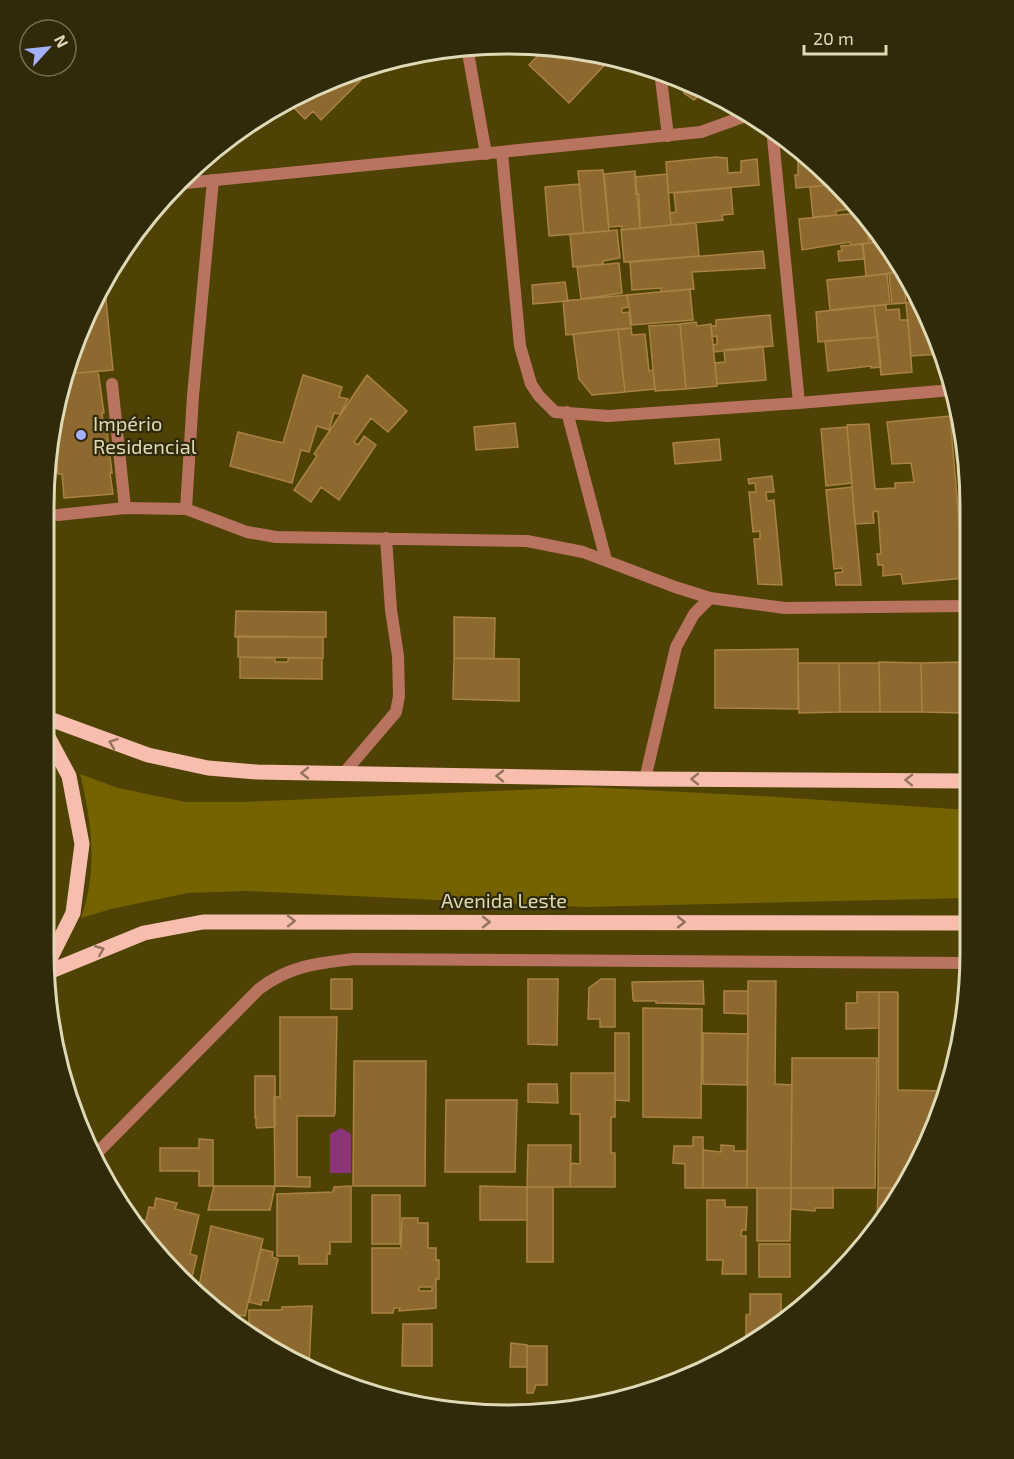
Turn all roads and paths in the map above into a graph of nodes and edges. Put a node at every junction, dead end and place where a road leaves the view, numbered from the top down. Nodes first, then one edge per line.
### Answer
1 (469, 56) edge
2 (661, 81) edge
3 (739, 118) edge
4 (668, 136) junction
5 (773, 141) edge
6 (502, 153) junction
7 (486, 154) junction
8 (213, 180) junction
9 (192, 182) edge
10 (112, 384) dead end
11 (945, 391) edge
12 (799, 403) junction
13 (567, 412) junction
14 (125, 508) junction
15 (186, 509) junction
16 (58, 515) dead end
17 (386, 538) junction
18 (606, 560) junction
19 (710, 598) junction
20 (960, 606) edge
21 (54, 721) edge
22 (54, 748) edge
23 (344, 773) junction
24 (645, 778) junction
25 (960, 781) edge
26 (960, 923) edge
27 (54, 950) edge
28 (960, 963) edge
29 (55, 969) edge
30 (100, 1150) edge

1 - 7 street
2 - 4 street
3 - 4 street
4 - 6 street
5 - 12 street
6 - 7 street
6 - 13 street
7 - 8 street
8 - 9 street
8 - 15 street
10 - 14 street
11 - 12 street
12 - 13 street
13 - 18 street
14 - 15 street
14 - 16 street
15 - 17 street
17 - 18 street
17 - 23 street
18 - 19 street
19 - 20 street
19 - 24 street
23 -> 21 main road
22 - 27 main road
24 -> 23 main road
25 -> 24 main road
29 -> 26 main road, Avenida Leste
28 - 30 street

